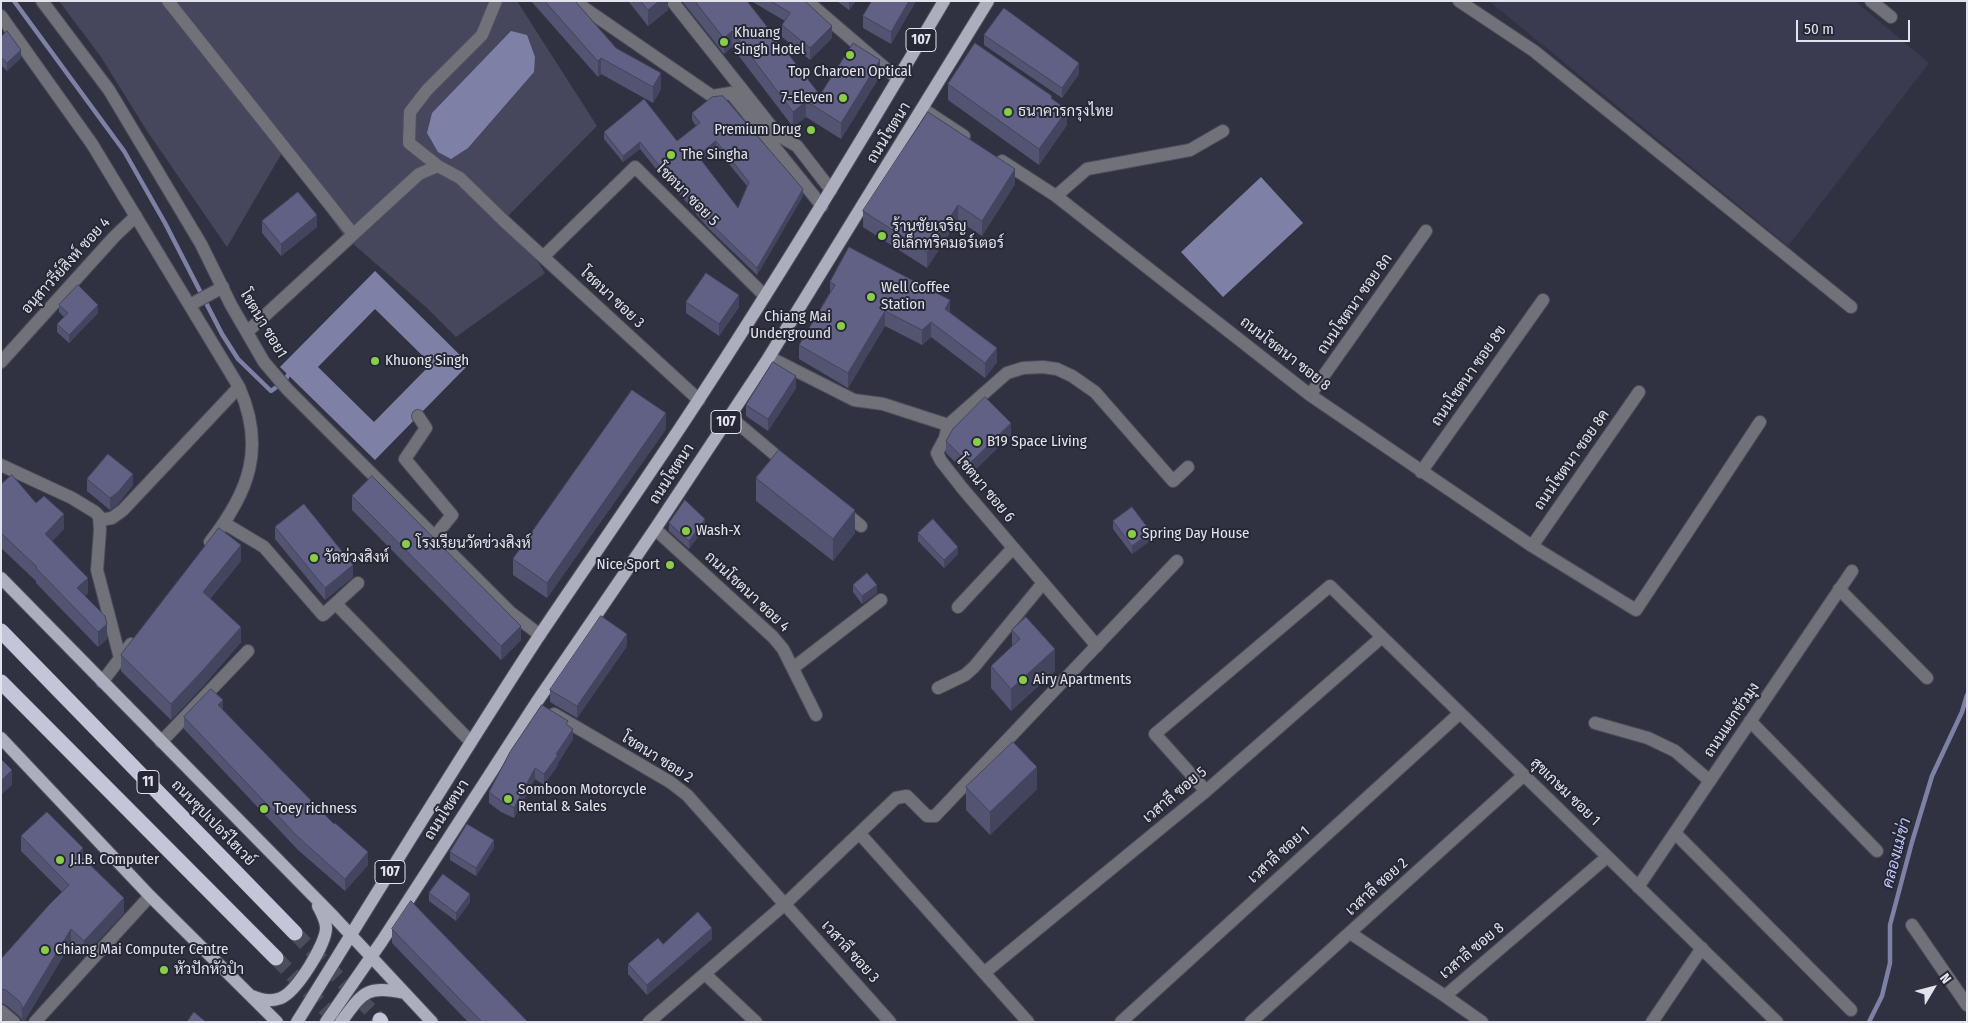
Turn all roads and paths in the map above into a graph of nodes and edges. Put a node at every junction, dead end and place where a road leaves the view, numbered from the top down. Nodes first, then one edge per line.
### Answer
1 (42, 1) edge
2 (168, 1) edge
3 (496, 1) edge
4 (574, 1) edge
5 (672, 1) edge
6 (807, 1) edge
7 (944, 1) edge
8 (988, 1) edge
9 (1459, 1) edge
10 (1871, 1) edge
11 (1, 16) edge
12 (1890, 18) dead end
13 (898, 79) junction
14 (923, 109) junction
15 (1223, 131) dead end
16 (973, 142) edge
17 (990, 152) edge
18 (438, 166) junction
19 (831, 190) junction
20 (1056, 196) junction
21 (822, 206) junction
22 (136, 216) junction
23 (1426, 232) dead end
24 (353, 234) junction
25 (543, 257) junction
26 (223, 287) junction
27 (765, 296) junction
28 (1543, 300) dead end
29 (190, 305) junction
30 (1851, 307) dead end
31 (247, 332) junction
32 (768, 357) junction
33 (1, 362) edge
34 (239, 388) junction
35 (1639, 392) dead end
36 (1310, 395) junction
37 (699, 400) junction
38 (418, 416) dead end
39 (730, 416) junction
40 (1760, 422) dead end
41 (948, 425) junction
42 (1, 464) edge
43 (1188, 467) dead end
44 (1421, 472) junction
45 (797, 473) edge
46 (833, 503) edge
47 (100, 520) junction
48 (224, 523) junction
49 (861, 526) dead end
50 (655, 530) junction
51 (435, 536) junction
52 (1532, 546) junction
53 (1013, 548) junction
54 (201, 553) edge
55 (1177, 561) dead end
56 (1852, 571) dead end
57 (1, 578) edge
58 (358, 583) dead end
59 (1043, 583) junction
60 (1839, 589) junction
61 (881, 600) dead end
62 (336, 604) junction
63 (958, 607) dead end
64 (1, 631) edge
65 (540, 635) junction
66 (138, 636) edge
67 (1382, 637) junction
68 (1097, 646) junction
69 (248, 650) dead end
70 (120, 658) junction
71 (793, 668) junction
72 (1927, 678) dead end
73 (1, 682) edge
74 (102, 682) junction
75 (938, 688) dead end
76 (536, 703) junction
77 (1460, 713) junction
78 (816, 715) dead end
79 (1750, 721) junction
80 (1595, 724) dead end
81 (1, 738) edge
82 (161, 742) junction
83 (471, 742) junction
84 (1524, 776) junction
85 (1710, 781) junction
86 (1206, 791) junction
87 (1674, 833) junction
88 (860, 834) junction
89 (1877, 851) dead end
90 (1607, 857) junction
91 (1638, 887) junction
92 (152, 898) junction
93 (315, 899) junction
94 (785, 904) junction
95 (1912, 925) dead end
96 (295, 933) tunnel mouth
97 (1350, 933) junction
98 (351, 935) junction
99 (1702, 948) junction
100 (370, 956) junction
101 (276, 958) tunnel mouth
102 (984, 973) junction
103 (705, 974) junction
104 (404, 993) junction
105 (248, 994) junction
106 (1445, 996) junction
107 (1967, 1005) edge
108 (1851, 1010) dead end
109 (1, 1011) edge
110 (748, 1019) edge
111 (1771, 1019) edge
112 (14, 1022) edge
113 (35, 1022) edge
114 (277, 1022) edge
115 (296, 1022) edge
116 (326, 1022) edge
117 (341, 1022) edge
118 (432, 1022) edge
119 (649, 1022) edge
120 (890, 1022) edge
121 (1028, 1022) edge
122 (1120, 1022) edge
123 (1251, 1022) edge
124 (1482, 1022) edge
125 (1652, 1022) edge

1 - 26 street, โชตนา ซอย1
2 - 24 street
3 - 18 street, โชตนา ซอย 3
4 - 21 street
5 - 19 street
6 - 13 street
7 - 13 main road, ถนนโชตนา / 107
8 - 14 main road, ถนนโชตนา / 107
9 - 30 street
10 - 12 street
11 - 22 street
13 - 19 main road, ถนนโชตนา / 107
14 - 16 street
14 - 32 main road, ถนนโชตนา / 107
15 - 20 street
17 - 20 street, ถนนโชตนา ซอย 8
18 - 24 street
18 - 25 street, โชตนา ซอย 3
19 - 21 main road, ถนนโชตนา / 107
20 - 36 street, ถนนโชตนา ซอย 8
21 - 27 main road, ถนนโชตนา / 107
22 - 29 street
22 - 33 street, อนุสาวรีย์สิงห์ ซอย 4
23 - 36 street, ถนนโชตนา ซอย 8ก
24 - 31 street
25 - 27 street, โชตนา ซอย 5
25 - 37 street, โชตนา ซอย 3
26 - 29 street
26 - 31 street, โชตนา ซอย1
27 - 37 main road, ถนนโชตนา / 107
28 - 44 street, ถนนโชตนา ซอย 8ข
29 - 34 street
31 - 51 street, โชตนา ซอย1
32 - 39 main road, ถนนโชตนา / 107
32 - 41 street
34 - 47 street
34 - 48 street
35 - 52 street, ถนนโชตนา ซอย 8ค
36 - 44 street, ถนนโชตนา ซอย 8
37 - 65 main road, ถนนโชตนา / 107
38 - 51 street
39 - 45 street
39 - 50 main road, ถนนโชตนา / 107
40 - 52 street, ถนนโชตนา ซอย 8
41 - 43 street
41 - 53 street, โชตนา ซอย 6
42 - 47 street
44 - 52 street, ถนนโชตนา ซอย 8
46 - 49 street
47 - 70 street
48 - 54 street
48 - 62 street
50 - 71 street, ถนนโชตนา ซอย 4
50 - 76 main road, ถนนโชตนา / 107
51 - 65 street, โชตนา ซอย1
53 - 59 street, โชตนา ซอย 6
53 - 63 street
55 - 68 street
56 - 60 street, ถนนแยกขัวมุง
57 - 74 main road
58 - 62 street
59 - 68 street, โชตนา ซอย 6
59 - 75 street
60 - 72 street
60 - 79 street, ถนนแยกขัวมุง
61 - 71 street
62 - 83 street
64 - 96 highway, ถนนซุปเปอร์ไฮเวย์ / 11
65 - 83 main road, ถนนโชตนา / 107
66 - 70 street
67 - 77 street, สุขเกษม ซอย 1
67 - 86 street, เวสาลี ซอย 5
67 - 86 street, สุขเกษม ซอย 1
68 - 88 street
69 - 82 street
70 - 74 street
71 - 78 street, ถนนโชตนา ซอย 4
73 - 101 highway, 11
74 - 82 main road
76 - 94 street, โชตนา ซอย 2
76 - 100 main road, ถนนโชตนา / 107
77 - 84 street, สุขเกษม ซอย 1
77 - 122 street, เวสาลี ซอย 1
79 - 85 street, ถนนแยกขัวมุง
79 - 89 street
80 - 85 street
81 - 92 main road
82 - 93 main road
83 - 98 main road, ถนนโชตนา / 107
84 - 90 street, สุขเกษม ซอย 1
84 - 97 street, เวสาลี ซอย 2
85 - 87 street, ถนนแยกขัวมุง
86 - 102 street, เวสาลี ซอย 5
87 - 91 street, ถนนแยกขัวมุง
87 - 108 street
88 - 94 street
88 - 102 street
90 - 91 street, สุขเกษม ซอย 1
90 - 106 street, เวสาลี ซอย 8
91 - 99 street, สุขเกษม ซอย 1
92 - 105 main road
92 - 113 street
93 - 98 main road
93 - 105 main road
94 - 103 street
94 - 120 street, เวสาลี ซอย 3
95 - 107 street
97 - 106 street, เวสาลี ซอย 8
97 - 123 street, เวสาลี ซอย 2
98 - 100 main road
98 - 115 main road, ถนนโชตนา
99 - 111 street, สุขเกษม ซอย 1
99 - 125 street
100 - 104 main road
100 - 116 main road, ถนนโชตนา
102 - 121 street
103 - 110 street
103 - 119 street
104 - 117 main road
104 - 118 main road
105 - 114 main road
106 - 124 street
109 - 112 street

